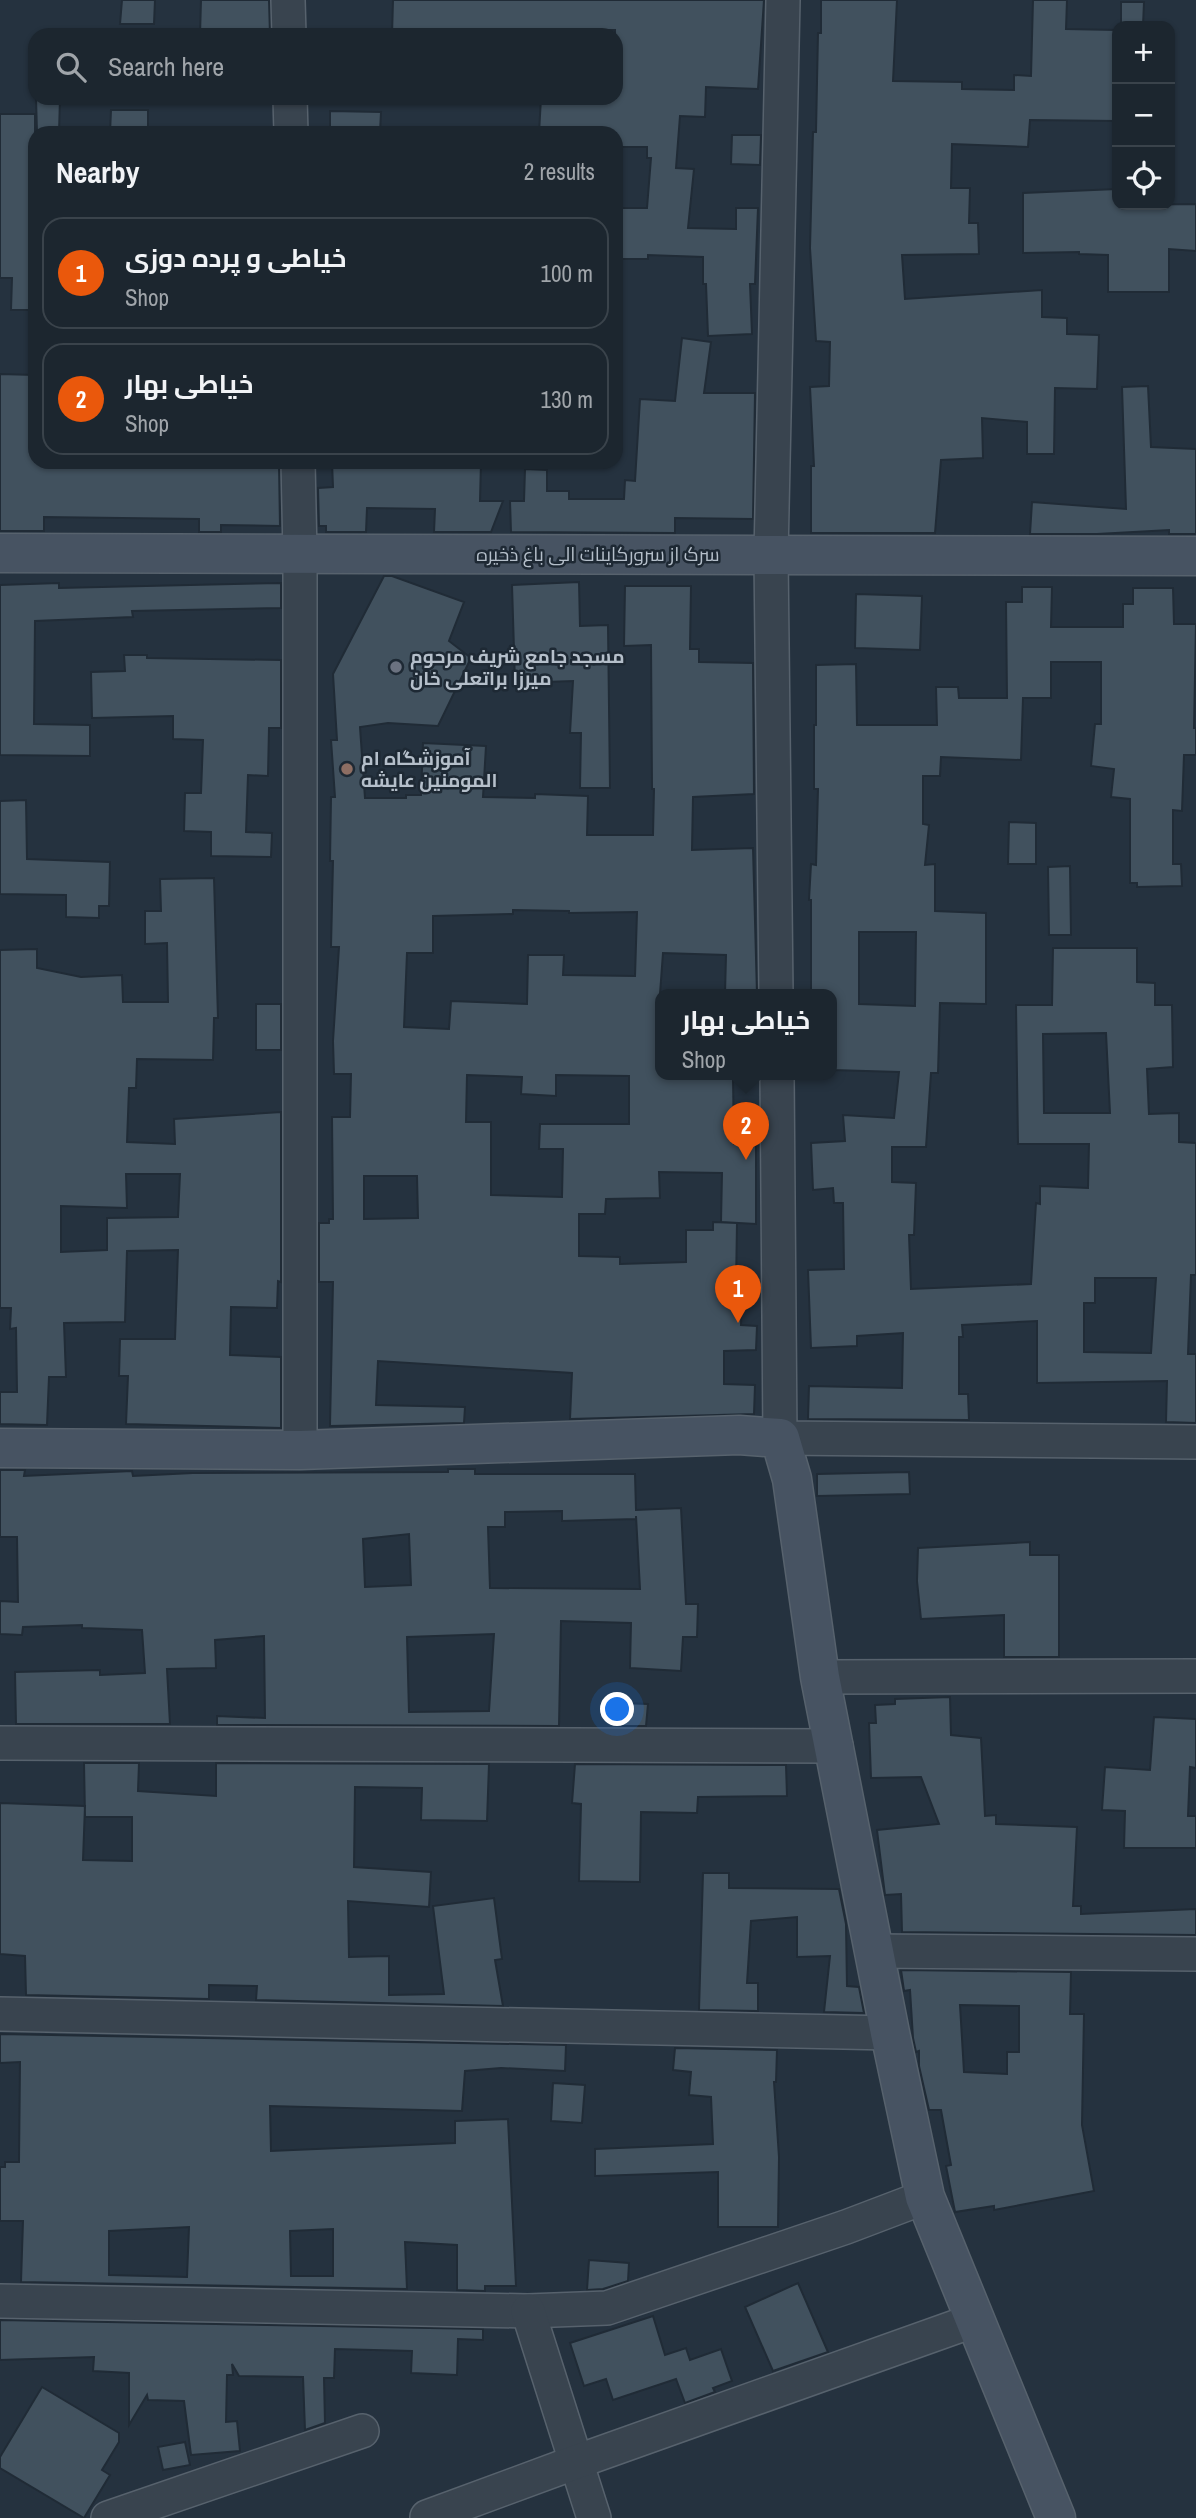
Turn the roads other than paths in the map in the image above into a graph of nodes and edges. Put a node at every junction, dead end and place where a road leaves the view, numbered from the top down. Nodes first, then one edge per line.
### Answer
1 (288, 0) edge
2 (783, 0) edge
3 (289, 28) edge
4 (290, 105) edge
5 (291, 126) edge
6 (298, 469) edge
7 (0, 553) edge
8 (300, 554) junction
9 (771, 555) junction
10 (1196, 556) edge
11 (776, 989) edge
12 (776, 1080) edge
13 (780, 1438) junction
14 (1196, 1442) edge
15 (0, 1448) edge
16 (300, 1450) junction
17 (1196, 1676) edge
18 (820, 1677) junction
19 (0, 1743) edge
20 (835, 1746) junction
21 (874, 1951) junction
22 (1196, 1954) edge
23 (0, 2014) edge
24 (890, 2033) junction
25 (925, 2197) junction
26 (0, 2301) edge
27 (528, 2311) junction
28 (975, 2320) junction
29 (362, 2431) dead end
30 (576, 2462) junction
31 (427, 2517) edge
32 (108, 2518) edge
33 (594, 2518) edge
34 (1056, 2518) edge

1 - 3 street
2 - 9 street
4 - 5 street
6 - 8 street
7 - 8 street, سرک از سرورکاینات الی باغ ذخیره
8 - 9 street, سرک از سرورکاینات الی باغ ذخیره
8 - 16 street
9 - 10 street, سرک از سرورکاینات الی باغ ذخیره
9 - 11 street
12 - 13 street
13 - 14 street
13 - 16 street
13 - 18 street
15 - 16 street
17 - 18 street
18 - 20 street
19 - 20 street
20 - 21 street
21 - 22 street
21 - 24 street
23 - 24 street
24 - 25 street
25 - 27 street
25 - 28 street
26 - 27 street
27 - 30 street
28 - 30 street
28 - 34 street
29 - 32 street
30 - 31 street
30 - 33 street

